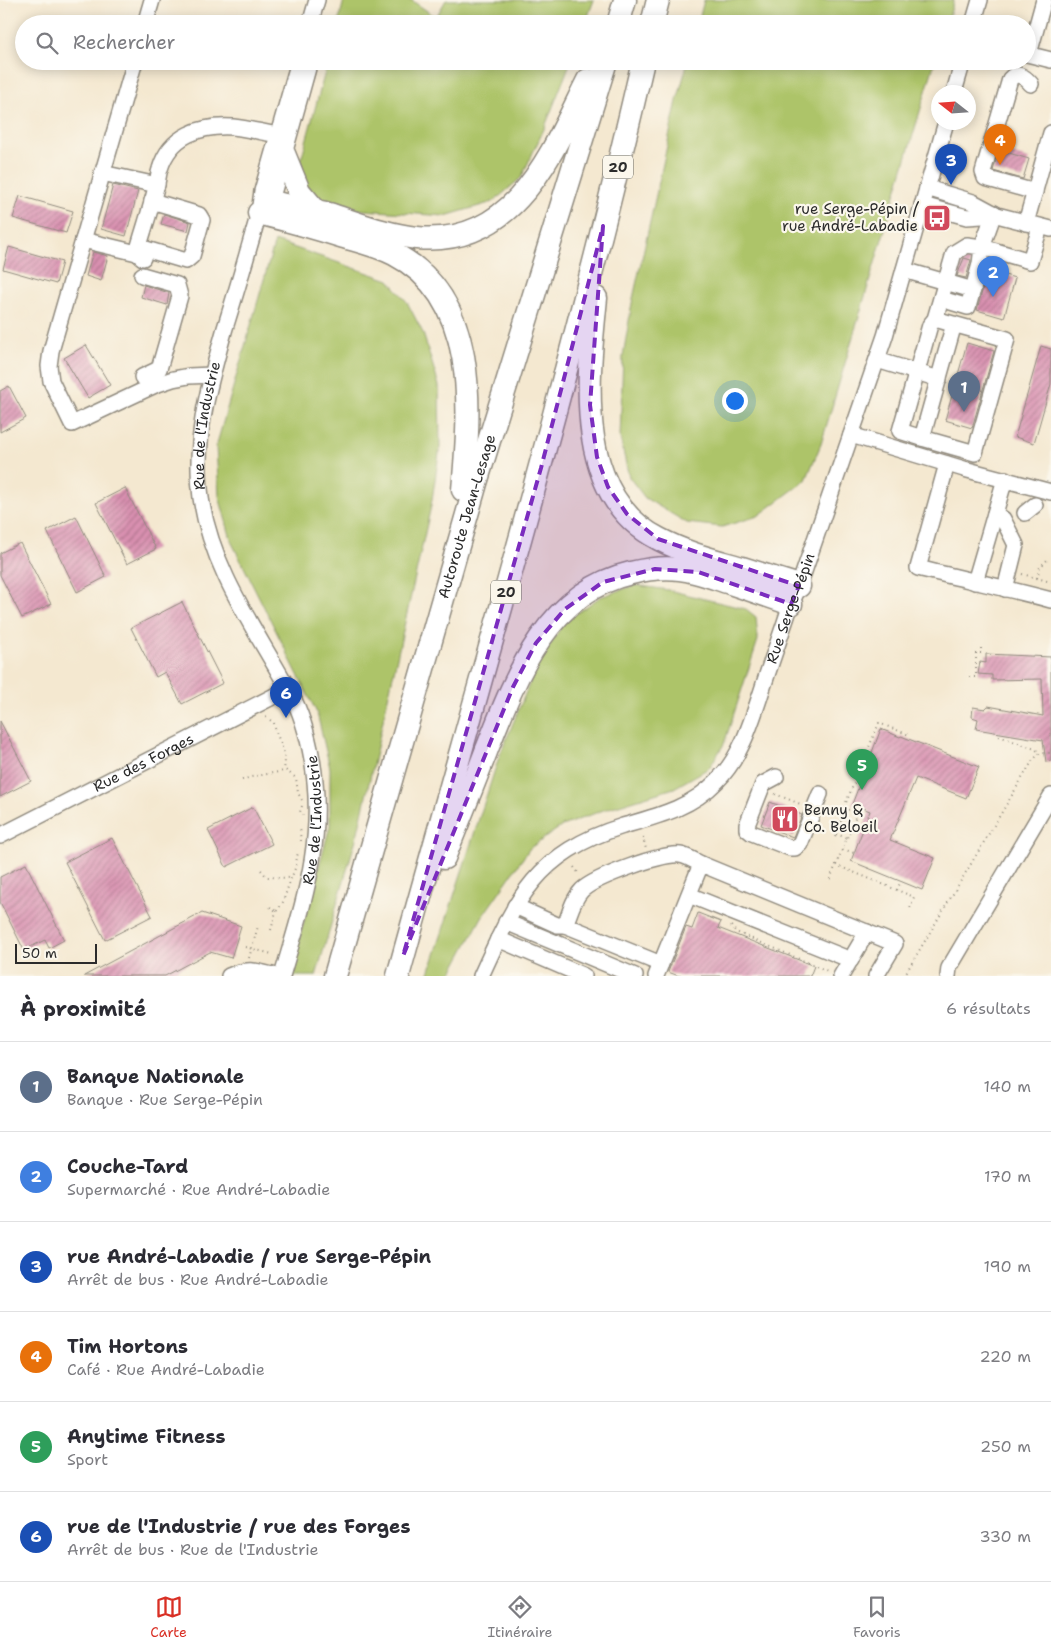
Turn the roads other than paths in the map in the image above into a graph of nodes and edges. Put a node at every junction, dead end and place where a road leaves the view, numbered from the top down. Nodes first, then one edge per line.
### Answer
1 (152, 0) edge
2 (316, 0) edge
3 (327, 0) edge
4 (658, 0) edge
5 (980, 0) edge
6 (1044, 0) edge
7 (148, 15) edge
8 (312, 15) edge
9 (323, 15) edge
10 (654, 15) edge
11 (976, 15) edge
12 (1036, 27) edge
13 (1036, 56) edge
14 (1051, 60) edge
15 (131, 70) edge
16 (297, 70) edge
17 (307, 70) edge
18 (594, 70) edge
19 (603, 70) edge
20 (641, 70) edge
21 (960, 70) edge
22 (1030, 84) dead end
23 (956, 85) edge
24 (944, 130) edge
25 (1051, 133) edge
26 (281, 144) junction
27 (102, 173) junction
28 (157, 186) junction
29 (927, 188) junction
30 (1035, 192) junction
31 (152, 201) junction
32 (263, 204) junction
33 (922, 205) junction
34 (316, 211) junction
35 (995, 215) junction
36 (603, 226) junction
37 (1039, 226) edge
38 (83, 240) junction
39 (982, 247) junction
40 (138, 250) junction
41 (179, 270) dead end
42 (904, 270) junction
43 (142, 275) dead end
44 (946, 282) junction
45 (973, 290) junction
46 (941, 299) junction
47 (935, 319) junction
48 (954, 324) junction
49 (877, 360) junction
50 (917, 372) junction
51 (212, 375) junction
52 (142, 378) dead end
53 (939, 379) junction
54 (852, 435) junction
55 (922, 438) junction
56 (947, 464) junction
57 (1005, 480) junction
58 (1051, 492) edge
59 (995, 514) junction
60 (459, 538) junction
61 (975, 582) junction
62 (1005, 589) junction
63 (795, 595) junction
64 (1051, 600) edge
65 (288, 689) junction
66 (776, 777) dead end
67 (820, 794) dead end
68 (1051, 796) edge
69 (0, 836) edge
70 (702, 864) junction
71 (689, 895) junction
72 (515, 906) junction
73 (506, 922) junction
74 (565, 925) junction
75 (867, 932) junction
76 (498, 940) junction
77 (851, 960) junction
78 (401, 966) edge
79 (658, 970) edge
80 (837, 974) edge
81 (229, 976) edge
82 (276, 976) edge
83 (282, 976) edge
84 (335, 976) edge
85 (481, 976) edge
86 (584, 976) edge
87 (635, 976) edge
88 (876, 976) edge
89 (948, 976) edge

1 - 7 street
2 - 8 street
3 - 9 street
4 - 10 highway
5 - 11 street
6 - 12 street
13 - 14 street
15 - 27 street
16 - 26 street, Rue de l'Industrie
17 - 26 street, Rue de l'Industrie
18 - 34 highway
19 - 60 highway, Autoroute Jean-Lesage
20 - 36 highway, 20
21 - 23 street
22 - 30 street
24 - 29 street, Rue Serge-Pépin
25 - 30 street
26 - 28 street
26 - 32 street, Rue de l'Industrie
26 - 34 highway
27 - 28 street
27 - 38 street
28 - 31 street
29 - 33 street, Rue Serge-Pépin
29 - 35 street
30 - 37 street
31 - 40 street
31 - 40 street
32 - 34 highway
32 - 51 street, Rue de l'Industrie
32 - 60 highway
33 - 35 street
33 - 42 street, Rue Serge-Pépin
35 - 37 street
35 - 39 street
36 - 63 highway
36 - 78 highway, 20
37 - 39 street
38 - 40 street
38 - 51 street
39 - 44 street
39 - 45 street
40 - 41 street
42 - 44 street
42 - 49 street, Rue Serge-Pépin
43 - 52 street
44 - 45 street
44 - 46 street
45 - 46 street
46 - 47 street
47 - 48 street
47 - 50 street
48 - 53 street
48 - 55 street
49 - 50 street
49 - 54 street, Rue Serge-Pépin
50 - 53 street
50 - 55 street
51 - 65 street, Rue de l'Industrie
53 - 55 street
54 - 56 street
54 - 63 street, Rue Serge-Pépin
56 - 57 street
56 - 61 street
57 - 58 street
57 - 59 street
59 - 61 street
59 - 62 street
60 - 84 highway, Autoroute Jean-Lesage
61 - 62 street
62 - 64 street
63 - 72 street, Rue Serge-Pépin
63 - 78 highway
65 - 69 street, Rue des Forges
65 - 83 street, Rue de l'Industrie
66 - 67 street
68 - 89 street
70 - 71 street
70 - 74 street
70 - 75 street
71 - 77 street
71 - 79 street
72 - 73 street, Rue Serge-Pépin
72 - 74 street
73 - 76 street, Rue Serge-Pépin
73 - 87 street
74 - 79 street
75 - 77 street
75 - 88 street
76 - 85 street, Rue Serge-Pépin
76 - 86 street
77 - 80 street
81 - 82 street

